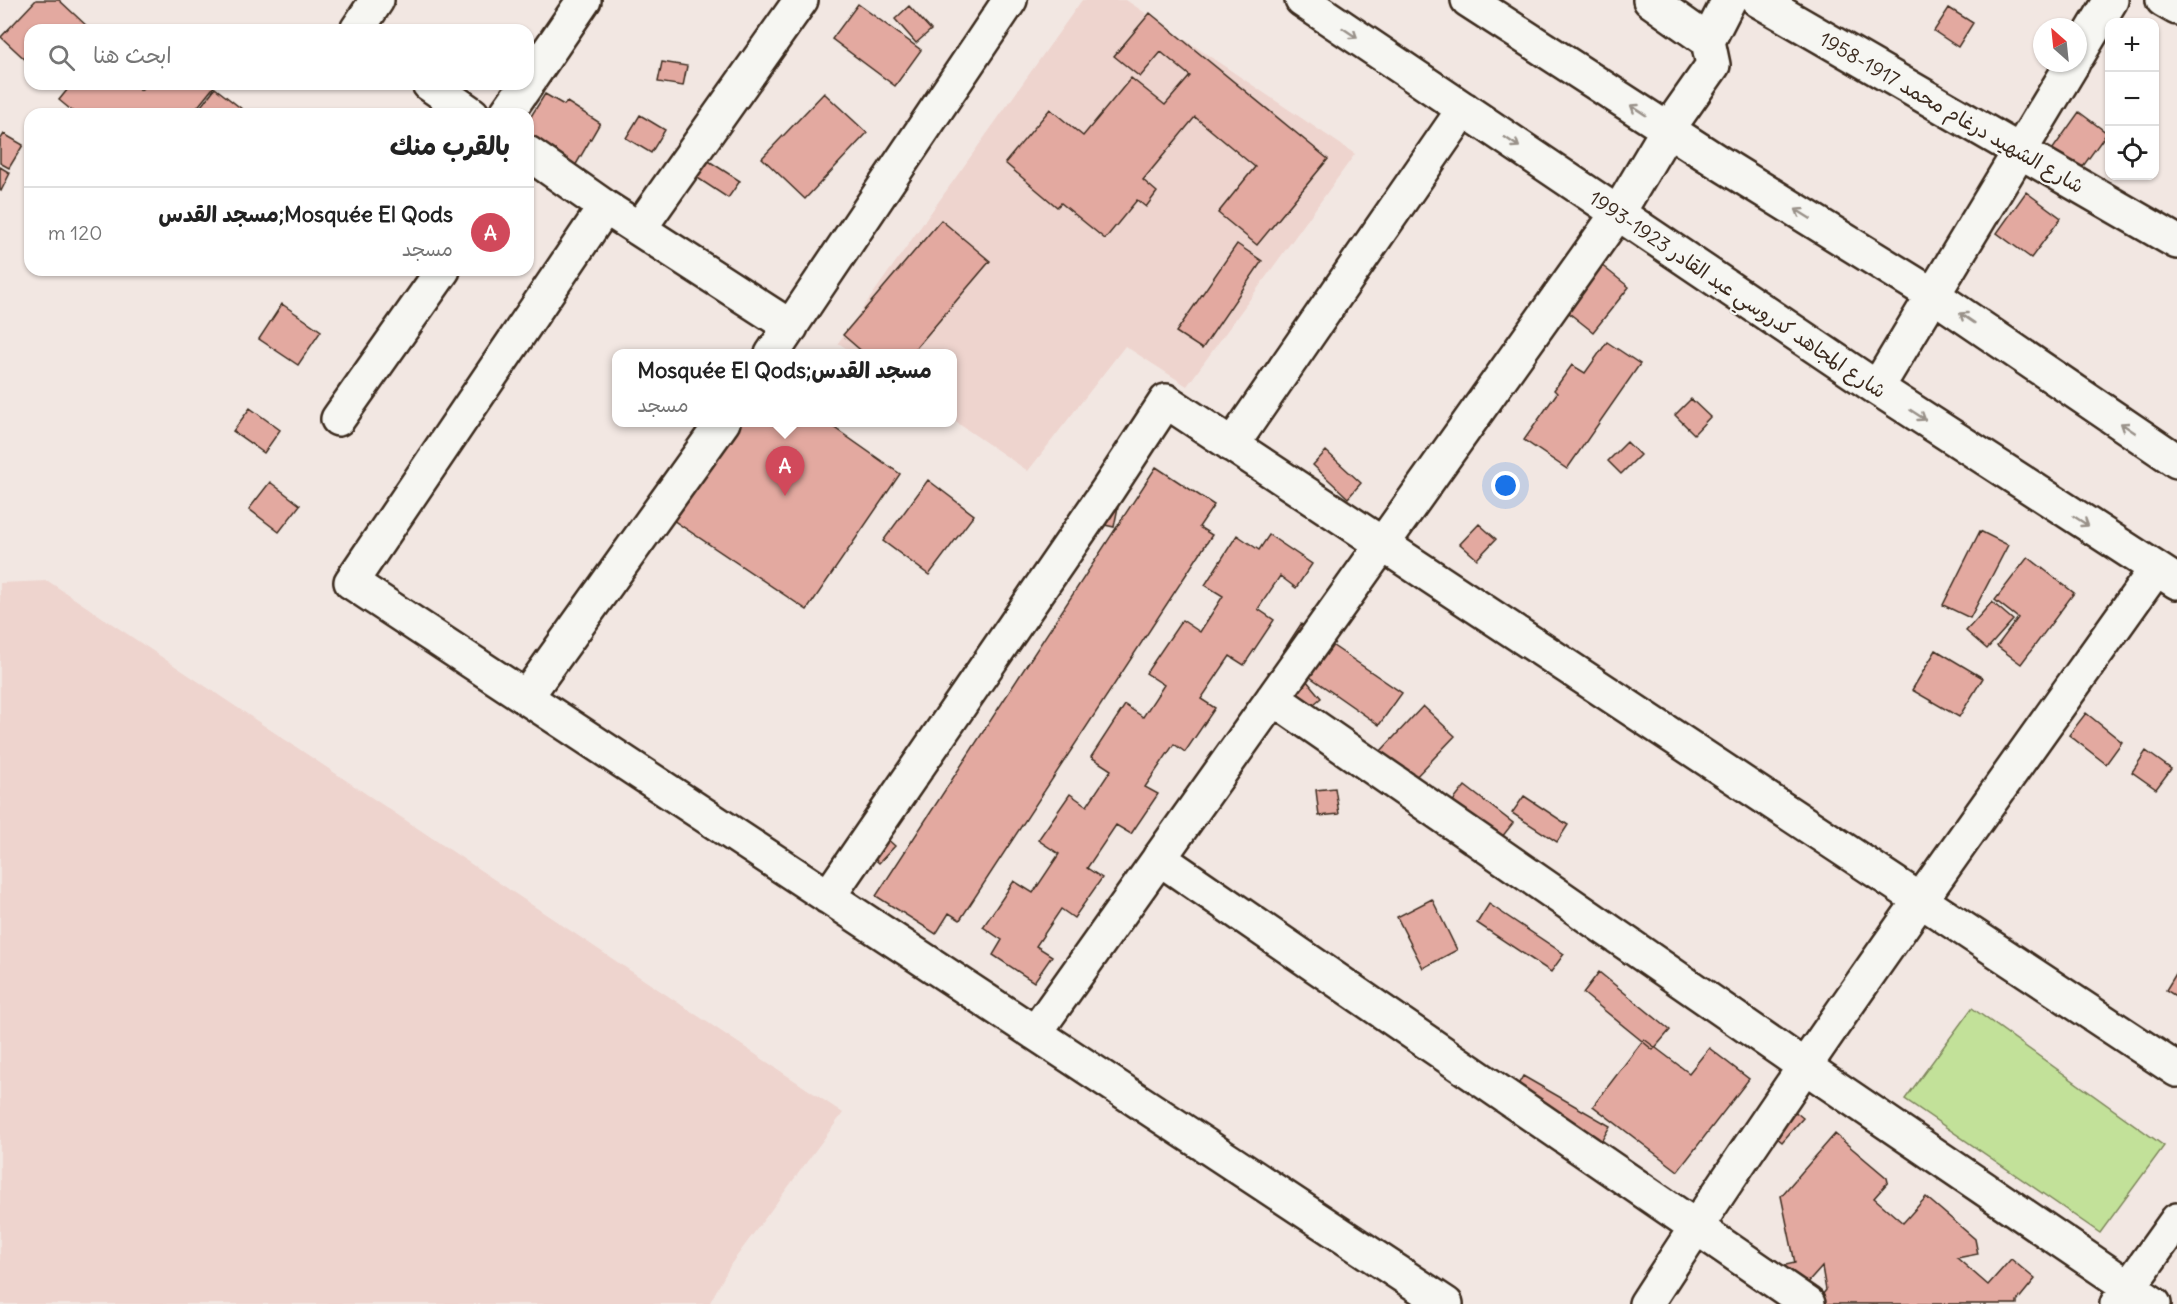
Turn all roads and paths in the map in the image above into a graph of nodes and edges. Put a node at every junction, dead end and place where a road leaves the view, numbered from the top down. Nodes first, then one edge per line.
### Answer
1 (377, 0) edge
2 (584, 0) edge
3 (801, 0) edge
4 (1010, 0) edge
5 (1302, 0) edge
6 (1468, 0) edge
7 (1650, 0) edge
8 (1729, 0) edge
9 (1758, 0) edge
10 (2111, 0) edge
11 (2163, 0) edge
12 (2177, 8) edge
13 (361, 24) edge
14 (2087, 40) edge
15 (1708, 41) junction
16 (2068, 72) edge
17 (534, 73) edge
18 (438, 90) edge
19 (522, 90) edge
20 (463, 108) edge
21 (510, 108) edge
22 (1464, 109) junction
23 (1668, 129) junction
24 (2020, 151) junction
25 (534, 157) edge
26 (605, 207) junction
27 (1618, 213) junction
28 (639, 229) junction
29 (2177, 242) edge
30 (439, 276) edge
31 (1933, 295) junction
32 (791, 327) junction
33 (776, 349) edge
34 (1876, 388) junction
35 (338, 419) dead end
36 (720, 427) edge
37 (1233, 445) junction
38 (2177, 461) edge
39 (1383, 544) junction
40 (2167, 576) edge
41 (526, 697) junction
42 (1273, 698) junction
43 (1159, 858) junction
44 (828, 897) junction
45 (1919, 901) junction
46 (1035, 1033) junction
47 (1804, 1066) junction
48 (2177, 1070) edge
49 (2177, 1220) edge
50 (1696, 1226) junction
51 (2134, 1298) edge
52 (1446, 1304) edge
53 (1646, 1304) edge
54 (1808, 1304) edge

1 - 13 street
2 - 17 street
3 - 28 street
4 - 32 street
5 -> 22 street, شارع المجاهد كدروسي عبد القادر 1923-1993
23 -> 6 street
7 - 15 street
8 - 15 street
9 - 24 street, شارع الشهيد درغام محمد 1917-1958
10 - 14 street
11 - 12 street
15 - 23 street
16 - 24 street
18 - 20 street
19 - 21 street
22 -> 27 street, شارع المجاهد كدروسي عبد القادر 1923-1993
22 - 37 street
23 - 27 street
31 -> 23 street
24 - 29 street, شارع الشهيد درغام محمد 1917-1958
24 - 31 street
25 - 26 street
26 - 28 street
26 - 41 street
27 - 34 street, شارع المجاهد كدروسي عبد القادر 1923-1993
27 - 39 street
28 - 32 street
30 - 35 street
31 - 34 street
38 -> 31 street
32 - 33 street
34 -> 40 street, شارع المجاهد كدروسي عبد القادر 1923-1993
36 - 41 street
37 - 39 street
37 - 44 street
39 - 42 street
39 - 45 street
40 - 45 street
41 - 44 street
42 - 43 street
42 - 47 street
43 - 46 street
43 - 50 street
44 - 46 street
45 - 47 street
45 - 48 street
46 - 52 street
47 - 50 street
47 - 51 street
49 - 51 street
50 - 53 street
50 - 54 street

